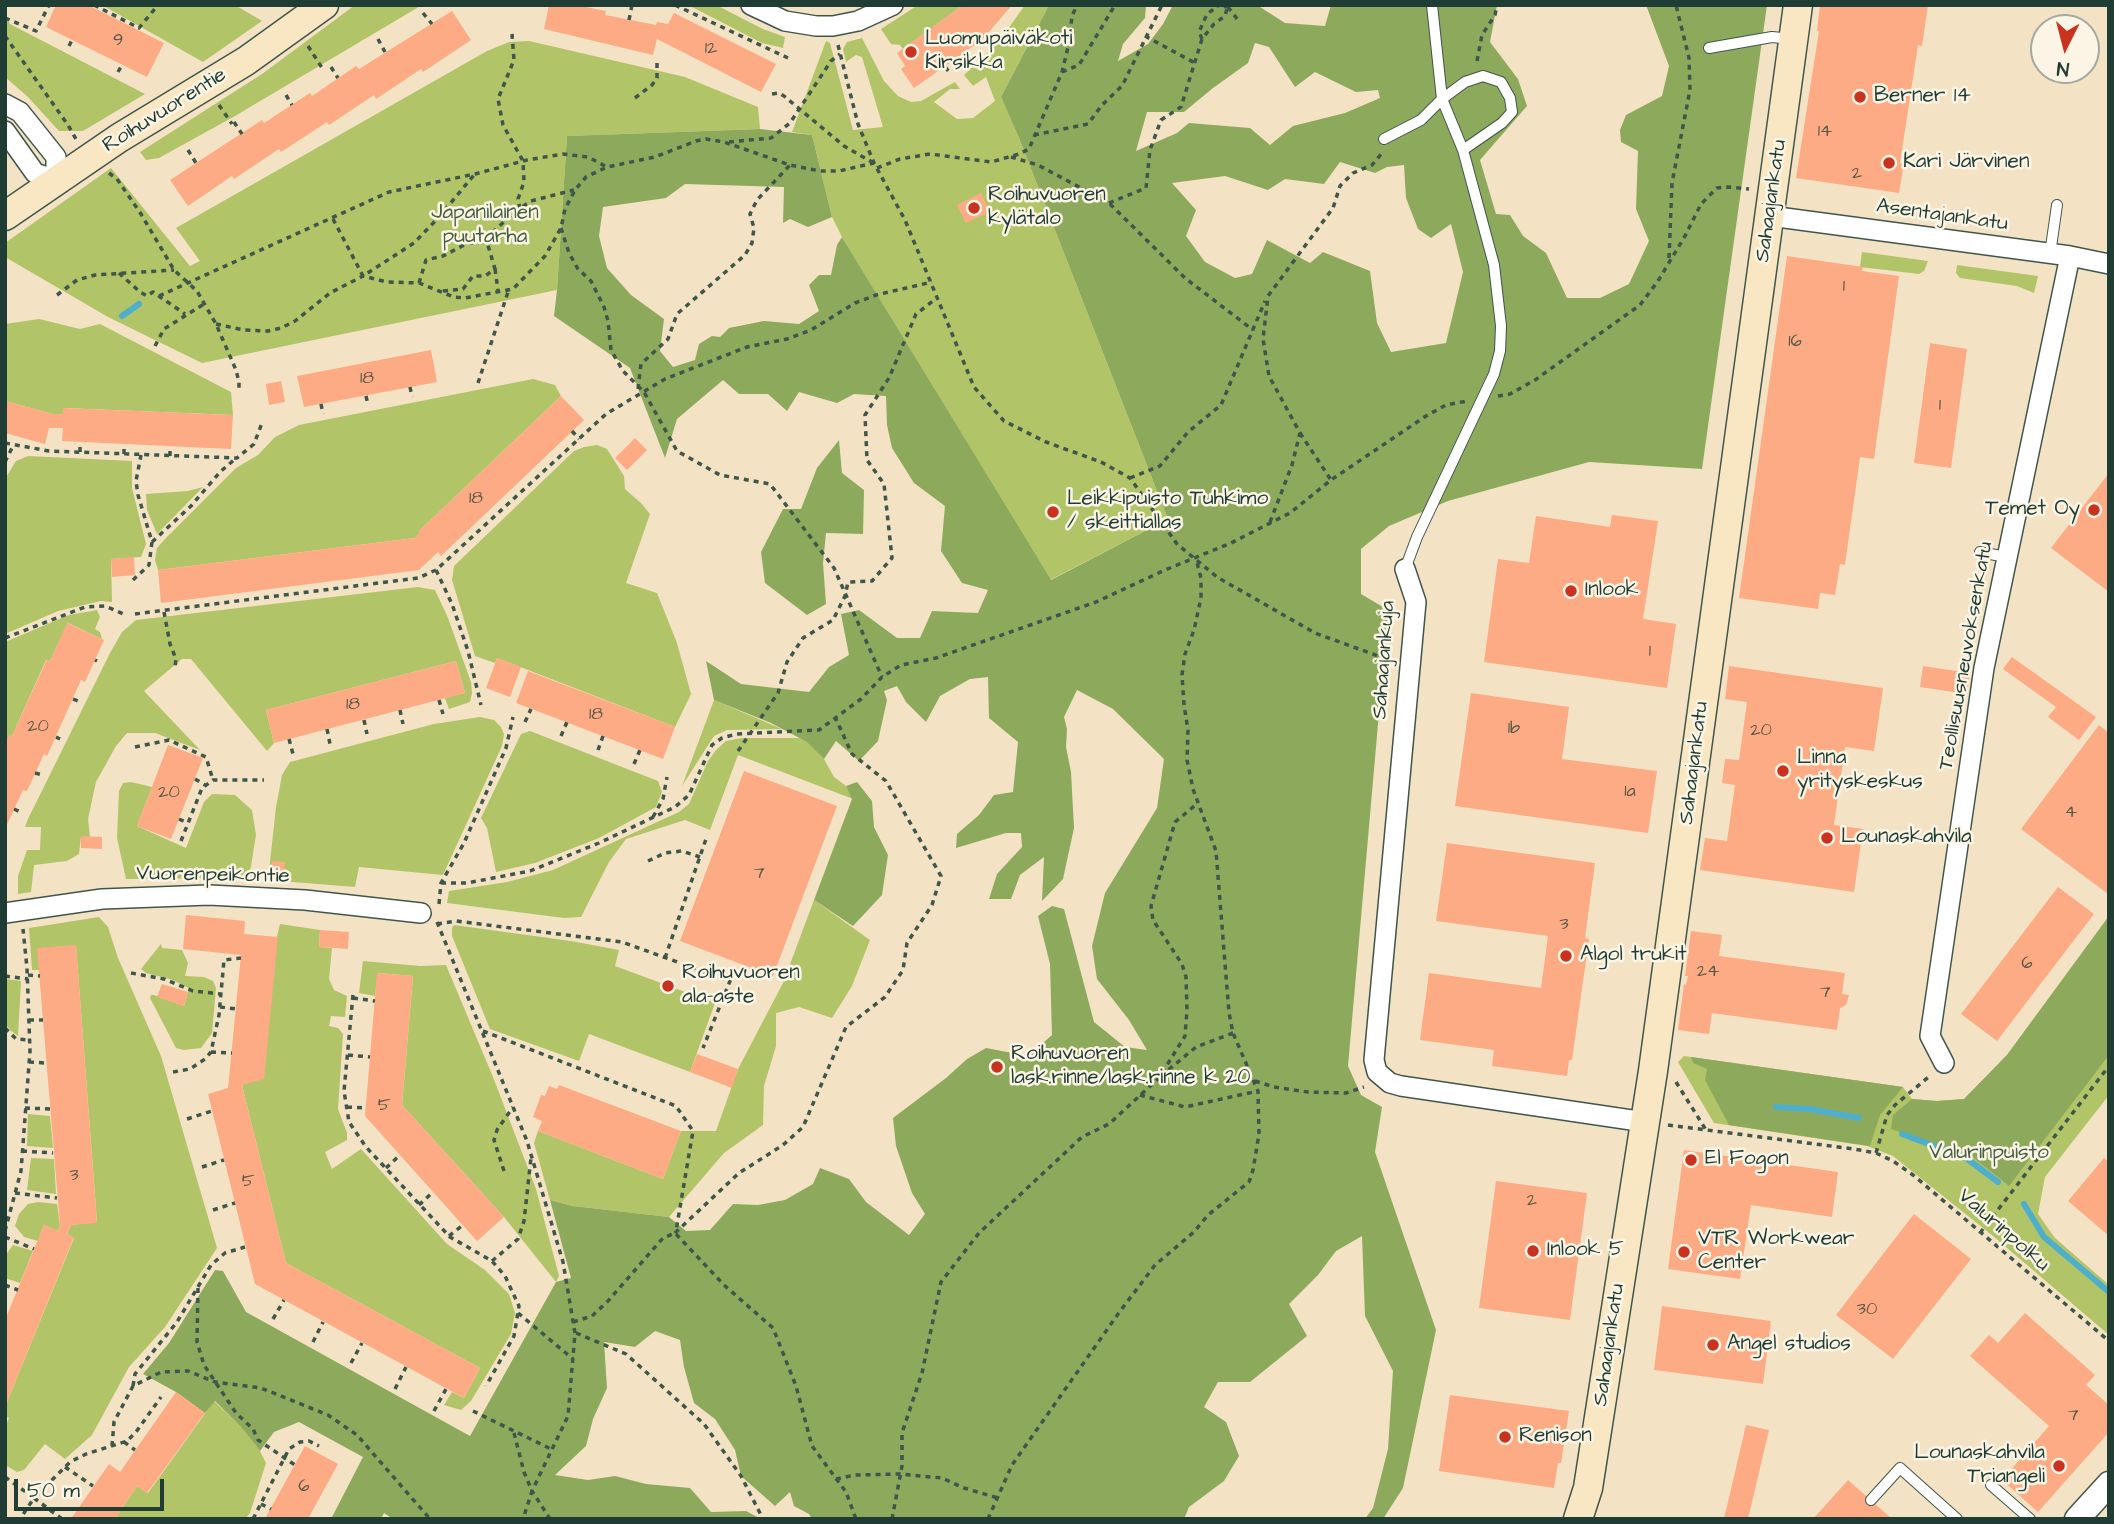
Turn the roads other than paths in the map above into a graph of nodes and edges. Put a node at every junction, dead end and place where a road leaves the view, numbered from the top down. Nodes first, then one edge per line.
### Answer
1 (324, 5) edge
2 (751, 5) edge
3 (893, 5) edge
4 (1432, 5) edge
5 (1798, 5) edge
6 (1794, 39) junction
7 (1709, 48) dead end
8 (1442, 99) junction
9 (5, 104) edge
10 (5, 131) edge
11 (1384, 139) road end
12 (1463, 150) junction
13 (56, 180) junction
14 (2057, 205) dead end
15 (5, 216) edge
16 (1770, 216) junction
17 (2050, 254) junction
18 (2070, 256) junction
19 (2109, 264) edge
20 (1980, 552) dead end
21 (2006, 558) junction
22 (1405, 569) joint
23 (13, 911) edge
24 (429, 918) road end
25 (1944, 1063) road end
26 (1654, 1123) junction
27 (2109, 1484) edge
28 (1991, 1485) dead end
29 (1871, 1500) dead end
30 (1578, 1519) edge
31 (1957, 1519) edge
32 (2029, 1519) edge
33 (2077, 1519) edge

1 - 13 main road, Roihuvuorentie
2 - 3 street
4 - 8 lane, Sahaajankuja
5 - 6 main road, Sahaajankatu
6 - 7 lane
6 - 16 main road, Sahaajankatu
8 - 11 lane
8 - 12 lane, Sahaajankuja
8 - 12 lane
9 - 13 street
10 - 13 street
12 - 22 lane, Sahaajankuja
13 - 15 main road, Roihuvuorentie
14 - 17 lane
16 - 17 street, Asentajankatu
16 - 26 main road, Sahaajankatu
17 - 18 street, Asentajankatu
18 - 19 street, Asentajankatu
18 - 21 street, Teollisuusneuvoksenkatu
20 - 21 lane
21 - 25 street, Teollisuusneuvoksenkatu
22 - 26 street, Sahaajankuja
23 - 24 street, Vuorenpeikontie
26 - 30 main road, Sahaajankatu
27 - 33 street
28 - 32 lane
29 - 31 lane

